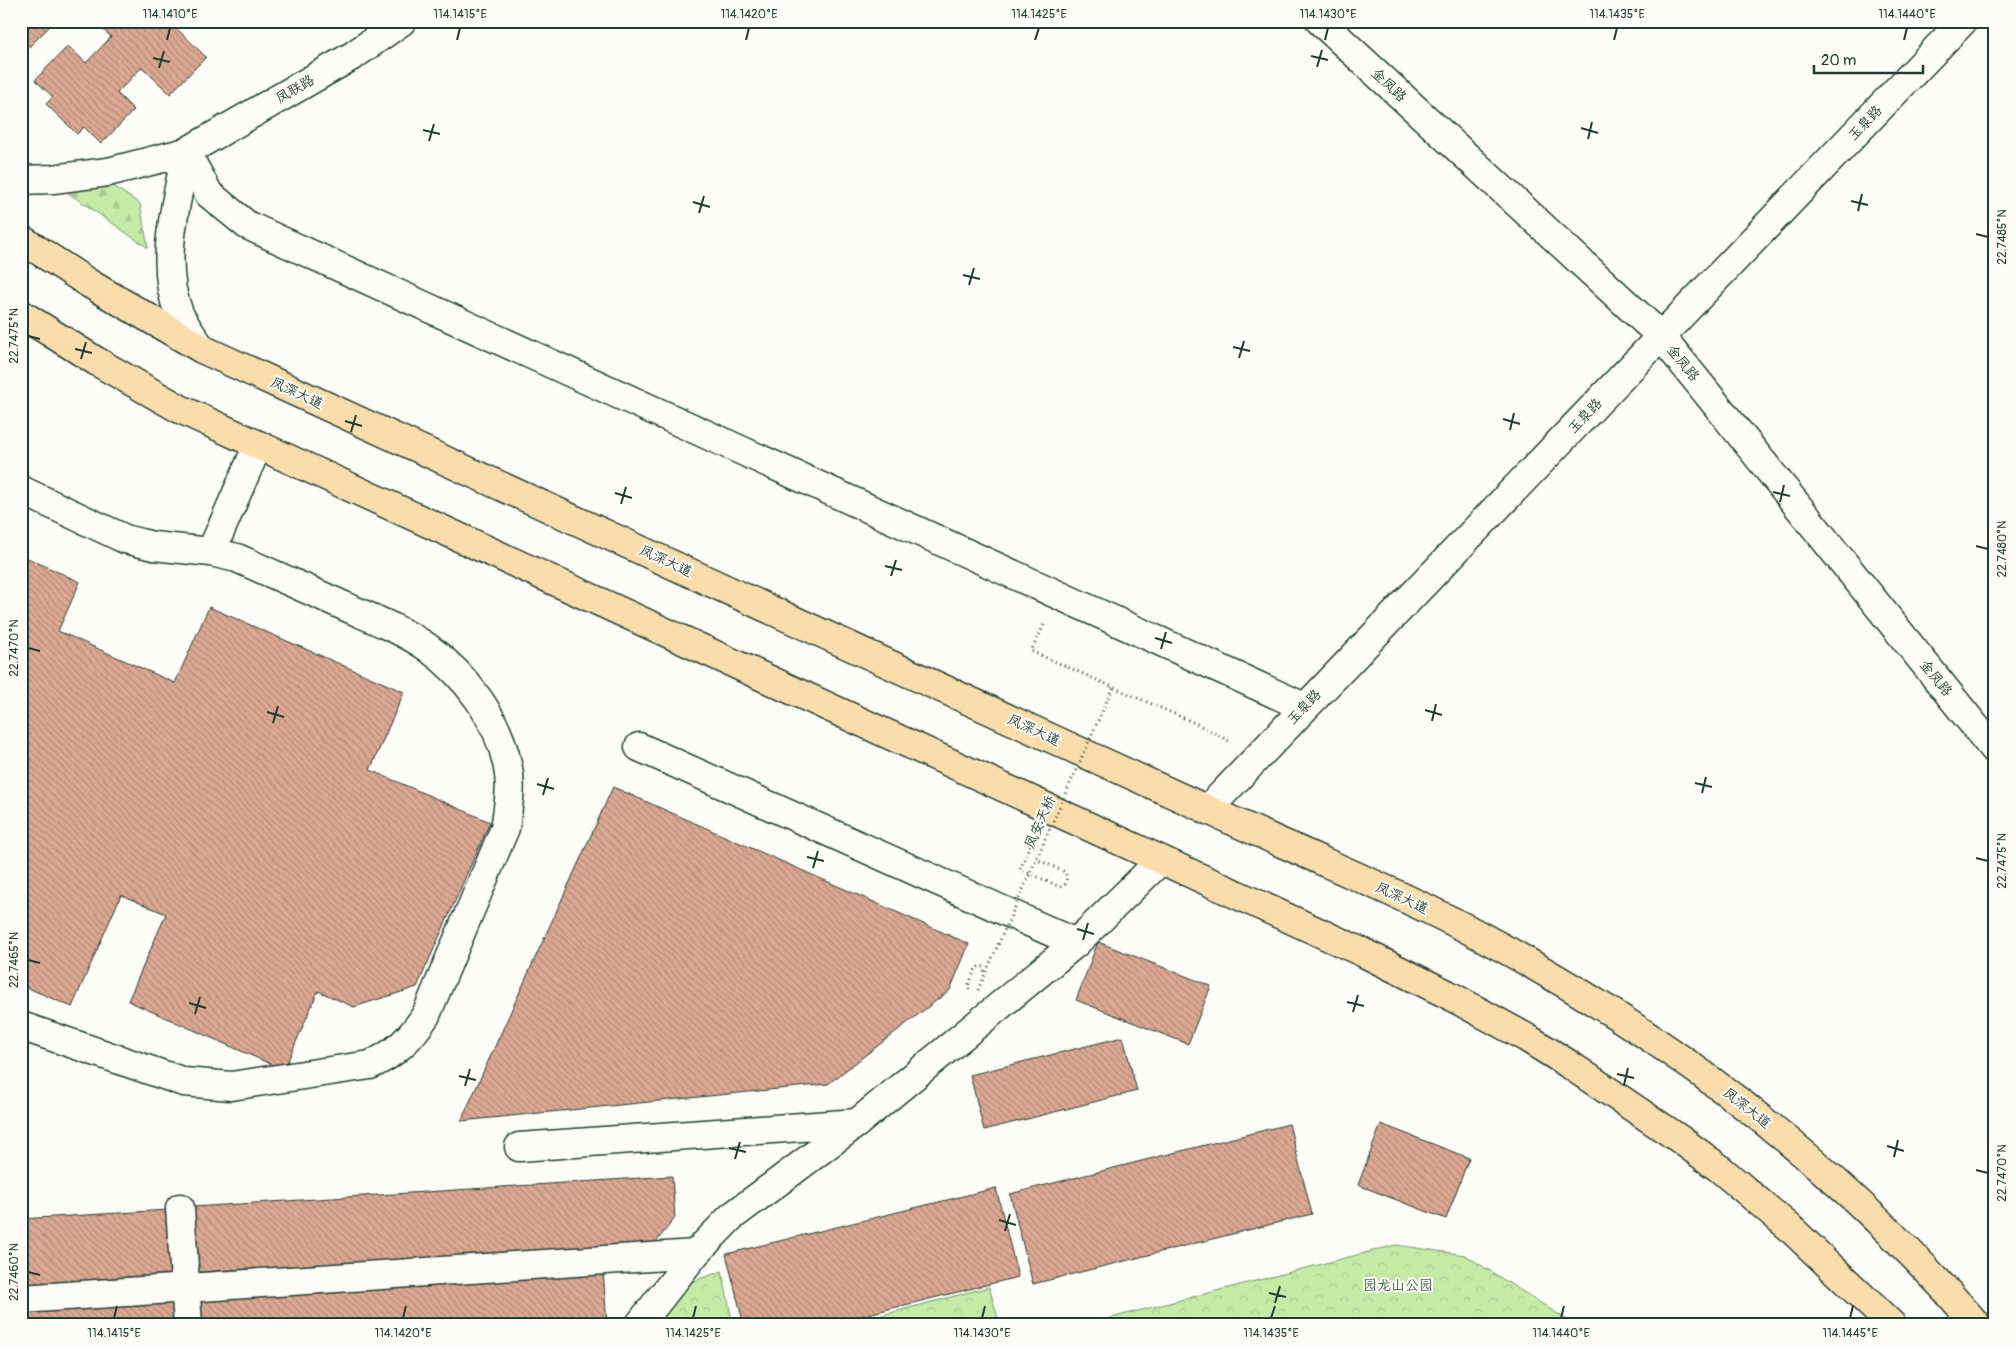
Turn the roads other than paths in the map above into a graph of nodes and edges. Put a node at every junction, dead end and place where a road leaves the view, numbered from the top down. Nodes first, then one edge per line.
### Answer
1 (402, 21) edge
2 (1320, 21) edge
3 (1963, 21) edge
4 (186, 152) junction
5 (21, 180) edge
6 (21, 239) edge
7 (21, 314) edge
8 (1661, 336) junction
9 (202, 349) junction
10 (258, 445) junction
11 (21, 490) edge
12 (210, 552) junction
13 (1304, 707) junction
14 (639, 747) dead end
15 (1995, 751) edge
16 (1208, 810) junction
17 (1160, 860) junction
18 (1076, 943) junction
19 (21, 1026) edge
20 (857, 1123) junction
21 (519, 1147) dead end
22 (180, 1208) dead end
23 (695, 1254) junction
24 (186, 1288) junction
25 (21, 1299) edge
26 (188, 1325) edge
27 (639, 1325) edge
28 (1892, 1325) edge
29 (1977, 1325) edge

1 - 4 street, 凤联路
2 - 8 street, 金凤路
3 - 8 street, 玉泉路
4 - 5 street, 凤联路
4 - 9 street
4 - 13 street
6 - 9 main road, 凤深大道
7 - 10 main road
8 - 13 street, 玉泉路
8 - 15 street, 金凤路
9 - 16 main road, 凤深大道
10 - 12 street
10 - 17 main road
11 - 12 street
12 - 19 street
13 - 16 street, 玉泉路
14 - 18 street
16 - 29 main road, 凤深大道
17 - 18 street
17 - 28 main road
18 - 20 street
20 - 21 street
20 - 23 street
22 - 24 street
23 - 24 street
23 - 27 street
24 - 25 street
24 - 26 street

